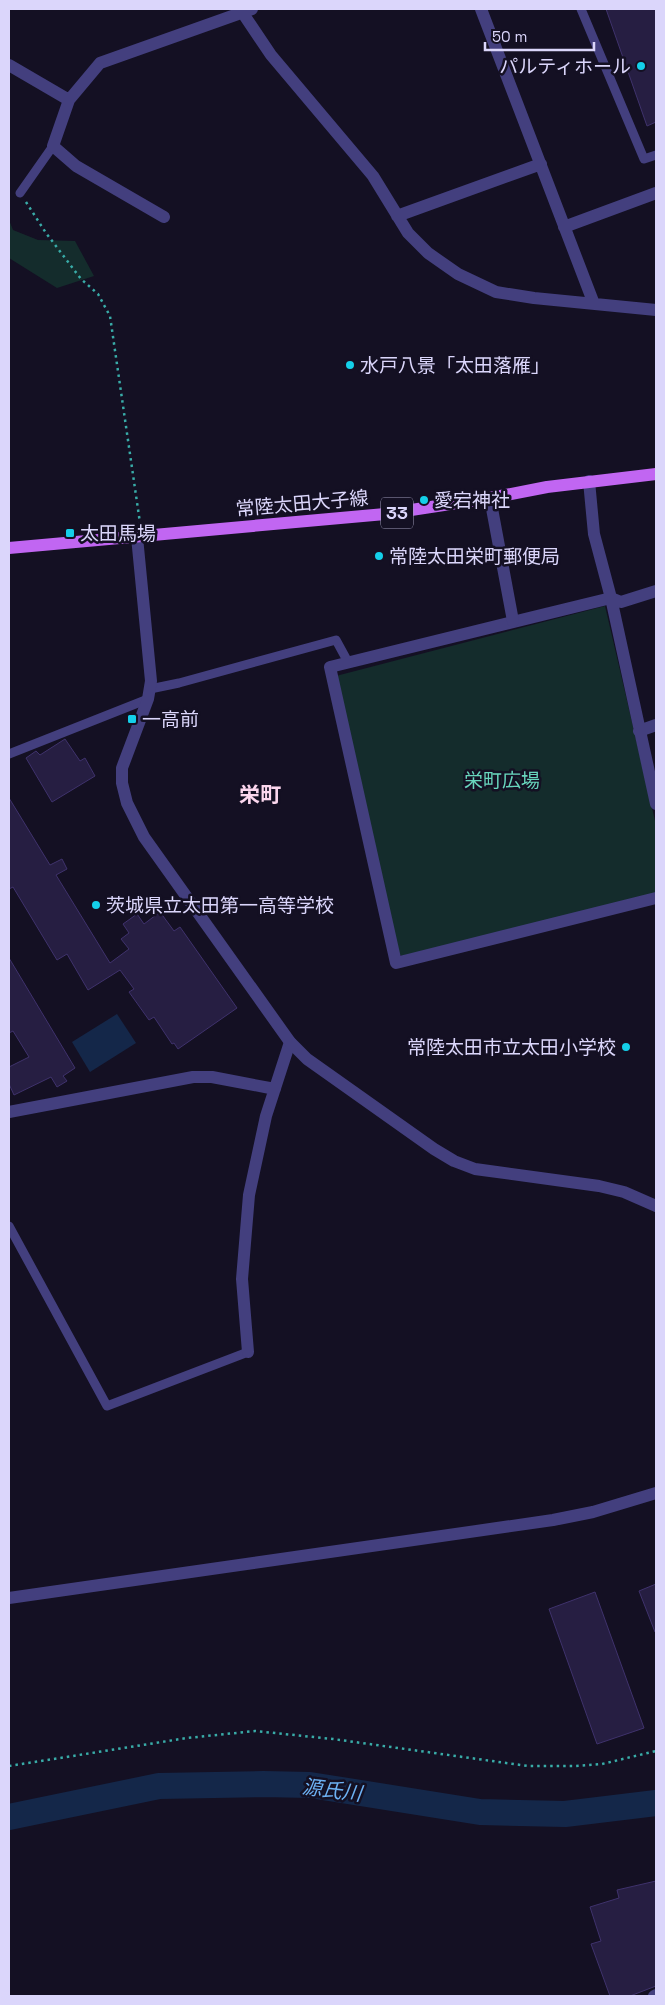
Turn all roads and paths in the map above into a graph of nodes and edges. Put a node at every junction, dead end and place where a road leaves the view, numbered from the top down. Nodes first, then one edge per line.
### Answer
1 (481, 9) edge
2 (581, 9) edge
3 (244, 10) edge
4 (9, 65) edge
5 (69, 100) junction
6 (54, 146) junction
7 (656, 154) edge
8 (540, 164) junction
9 (20, 193) joint
10 (656, 193) edge
11 (397, 216) junction
12 (164, 217) dead end
13 (564, 227) junction
14 (594, 304) junction
15 (656, 310) edge
16 (656, 474) edge
17 (589, 481) junction
18 (490, 498) junction
19 (139, 537) junction
20 (9, 545) edge
21 (656, 591) edge
22 (611, 598) junction
23 (513, 621) junction
24 (348, 662) junction
25 (149, 694) junction
26 (656, 724) edge
27 (640, 731) junction
28 (9, 754) edge
29 (656, 804) edge
30 (656, 898) edge
31 (290, 1042) junction
32 (275, 1089) junction
33 (9, 1112) edge
34 (656, 1206) edge
35 (9, 1226) edge
36 (248, 1352) joint
37 (656, 1493) edge
38 (9, 1598) edge
39 (656, 1751) edge
40 (9, 1766) edge

1 - 8 street
2 - 7 lane
3 - 5 street
3 - 11 street
4 - 5 street
5 - 6 street
6 - 9 lane
6 - 12 street
8 - 11 street
8 - 13 street
9 - 19 path
10 - 13 street
11 - 14 street
13 - 14 street
14 - 15 street
16 - 17 main road, 常陸太田大子線 / 33
17 - 18 main road, 常陸太田大子線 / 33
17 - 22 street
18 - 19 main road, 常陸太田大子線 / 33
18 - 23 street
19 - 20 main road, 常陸太田大子線 / 33
19 - 25 street
21 - 22 street
22 - 23 street
22 - 27 street
23 - 24 street
24 - 25 lane
24 - 30 street
25 - 28 lane
25 - 31 street
26 - 27 street
27 - 29 street
31 - 32 street
31 - 34 street
32 - 33 street
32 - 36 street
35 - 36 lane
37 - 38 street
39 - 40 path

